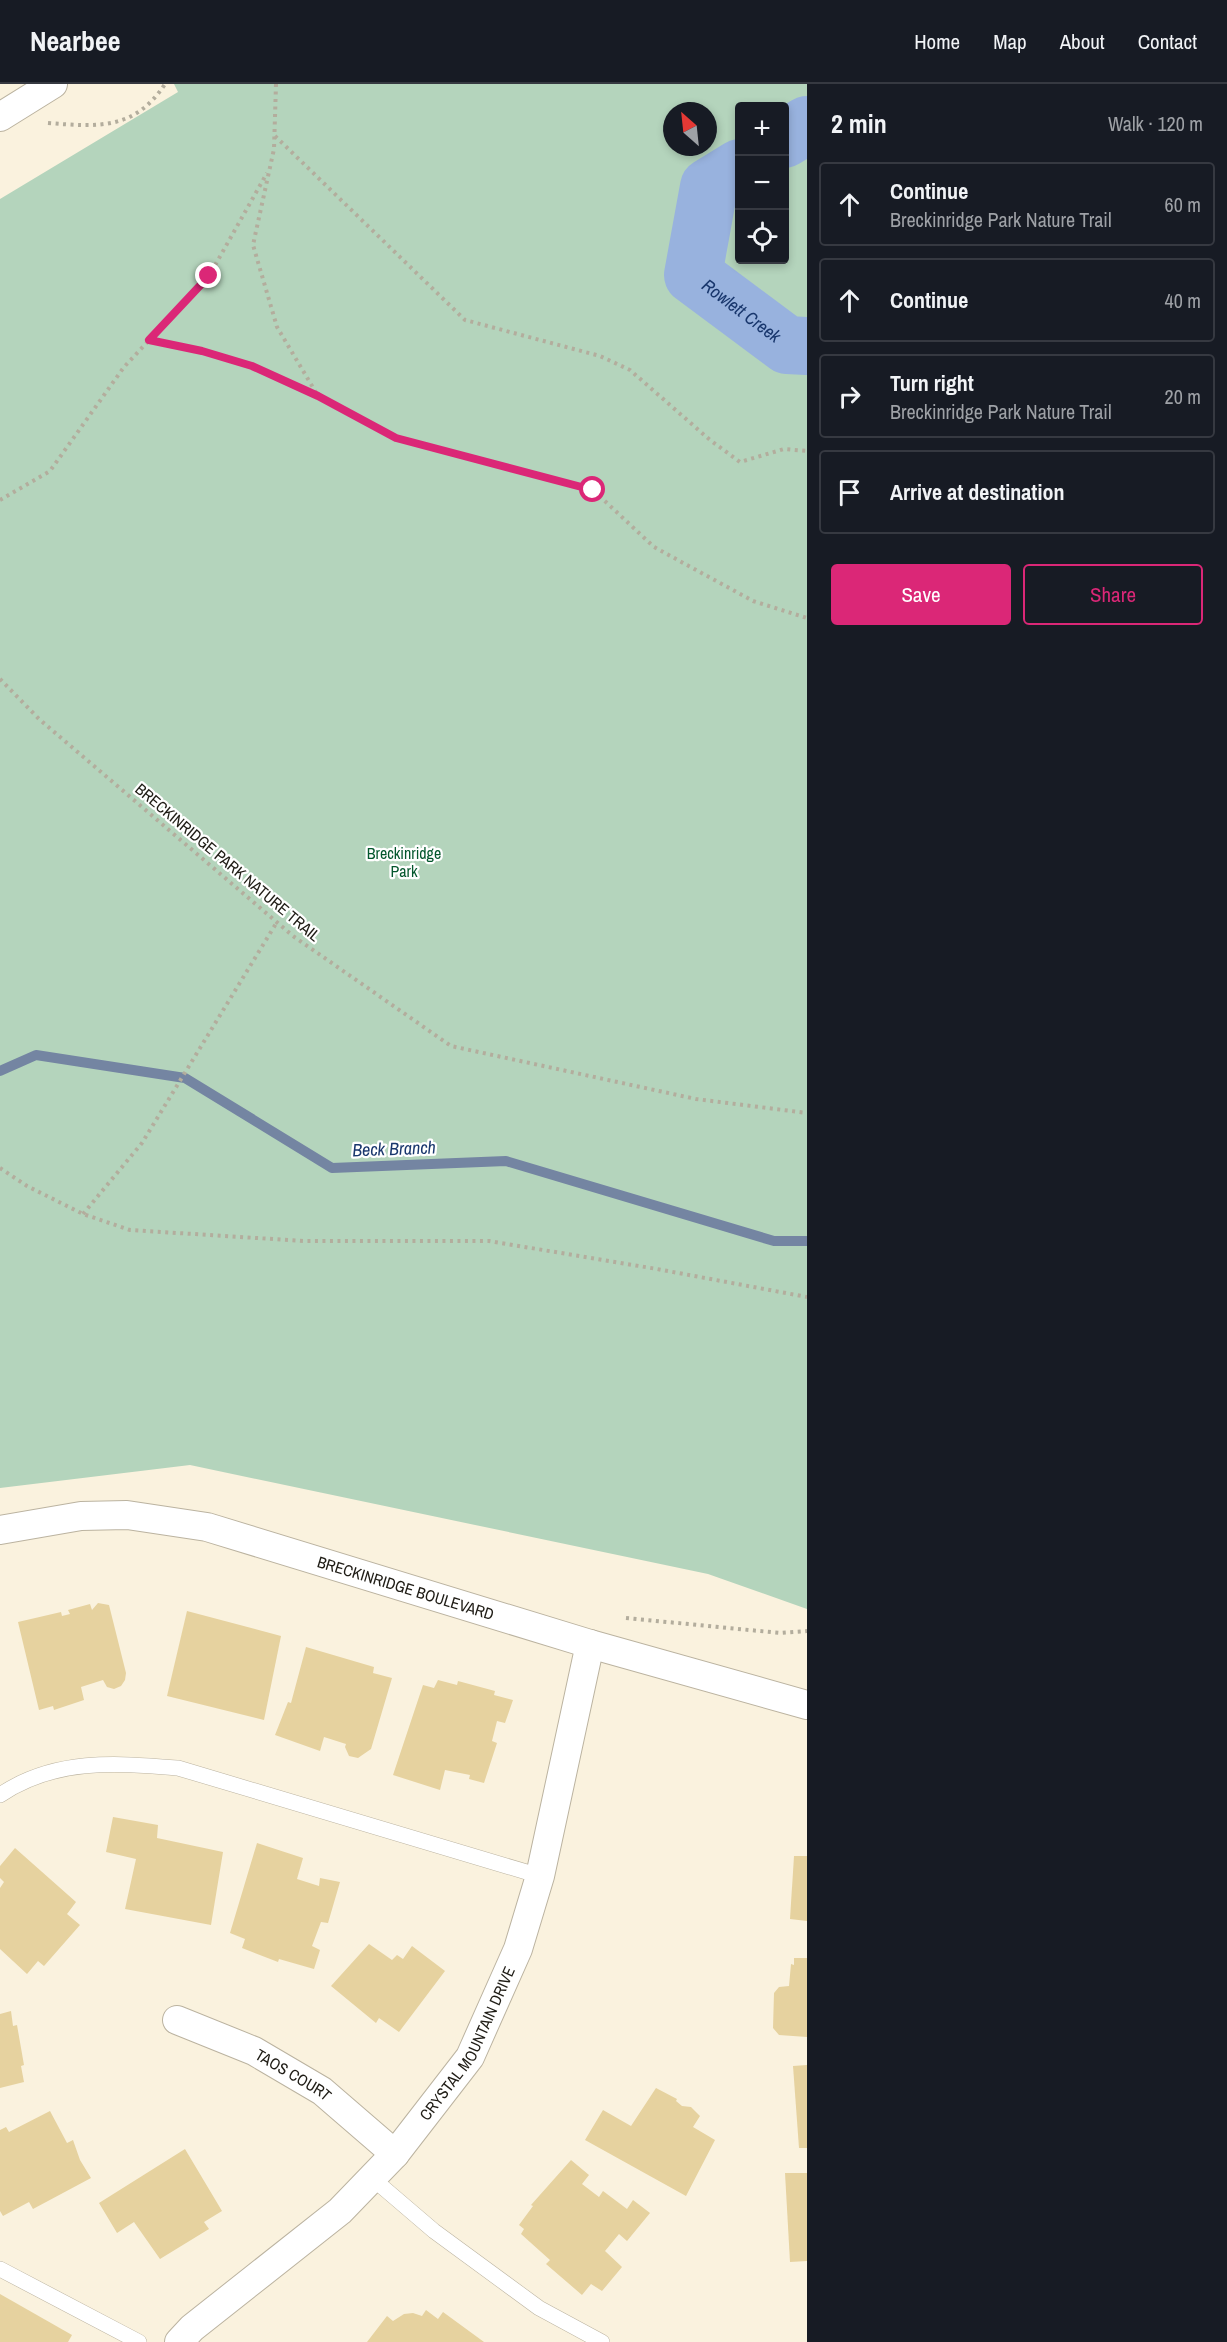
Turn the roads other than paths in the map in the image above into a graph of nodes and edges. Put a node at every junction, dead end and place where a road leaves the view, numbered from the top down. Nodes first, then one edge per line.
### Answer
1 (53, 84) edge
2 (0, 117) edge
3 (0, 1530) edge
4 (590, 1644) junction
5 (807, 1706) edge
6 (0, 1795) edge
7 (540, 1875) junction
8 (177, 2020) dead end
9 (395, 2154) junction
10 (372, 2178) junction
11 (0, 2269) edge
12 (192, 2337) edge
13 (139, 2342) edge
14 (602, 2342) edge

1 - 2 street
3 - 4 street, BRECKINRIDGE BOULEVARD
4 - 5 street, BRECKINRIDGE BOULEVARD
4 - 7 street, CRYSTAL MOUNTAIN DRIVE
6 - 7 lane
7 - 9 street, CRYSTAL MOUNTAIN DRIVE
8 - 9 street, TAOS COURT
9 - 10 street, CRYSTAL MOUNTAIN DRIVE
10 - 12 street, CRYSTAL MOUNTAIN DRIVE
10 - 14 lane
11 - 13 lane

